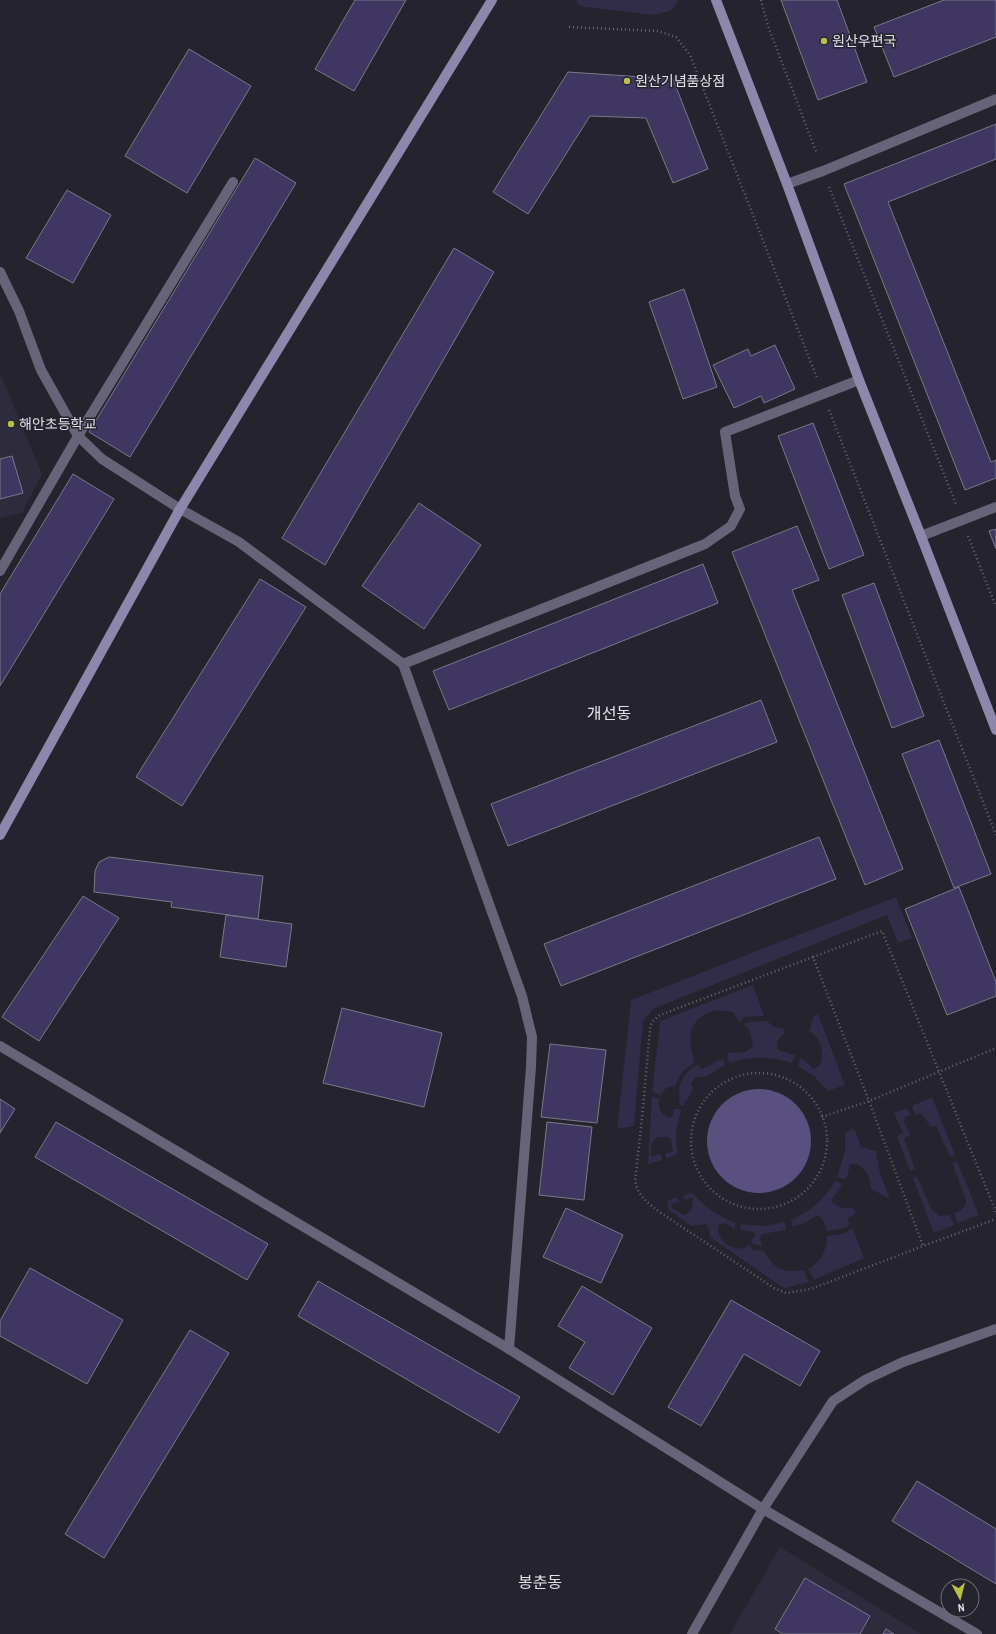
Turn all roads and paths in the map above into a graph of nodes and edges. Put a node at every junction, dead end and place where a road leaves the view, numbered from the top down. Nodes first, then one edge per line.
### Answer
1 (492, 0) edge
2 (716, 0) edge
3 (760, 0) edge
4 (996, 99) edge
5 (823, 171) junction
6 (233, 182) dead end
7 (787, 184) junction
8 (0, 272) edge
9 (859, 380) junction
10 (78, 436) junction
11 (996, 507) edge
12 (180, 509) junction
13 (962, 520) junction
14 (921, 536) junction
15 (0, 571) edge
16 (996, 607) edge
17 (403, 664) junction
18 (996, 730) edge
19 (0, 835) edge
20 (812, 957) junction
21 (0, 1046) edge
22 (996, 1048) edge
23 (939, 1071) junction
24 (869, 1101) junction
25 (822, 1117) junction
26 (996, 1212) edge
27 (996, 1219) edge
28 (923, 1246) junction
29 (996, 1329) edge
30 (509, 1349) junction
31 (763, 1509) junction
32 (692, 1634) edge
33 (977, 1634) edge

1 - 12 main road
2 - 7 main road
3 - 5 path
4 - 5 street
5 - 7 street
5 - 13 path
6 - 10 street
7 - 9 main road
8 - 10 street
9 - 14 main road
9 - 17 street
10 - 12 street
10 - 15 street
11 - 13 street
12 - 17 street
12 - 19 main road
13 - 14 street
13 - 16 path
14 - 18 main road
17 - 30 street
20 - 23 path
20 - 24 path
20 - 28 path
21 - 30 street
22 - 23 path
23 - 24 path
23 - 26 path
24 - 25 path
24 - 28 path
25 - 25 path
27 - 28 path
29 - 31 street
30 - 31 street
31 - 32 street
31 - 33 street

